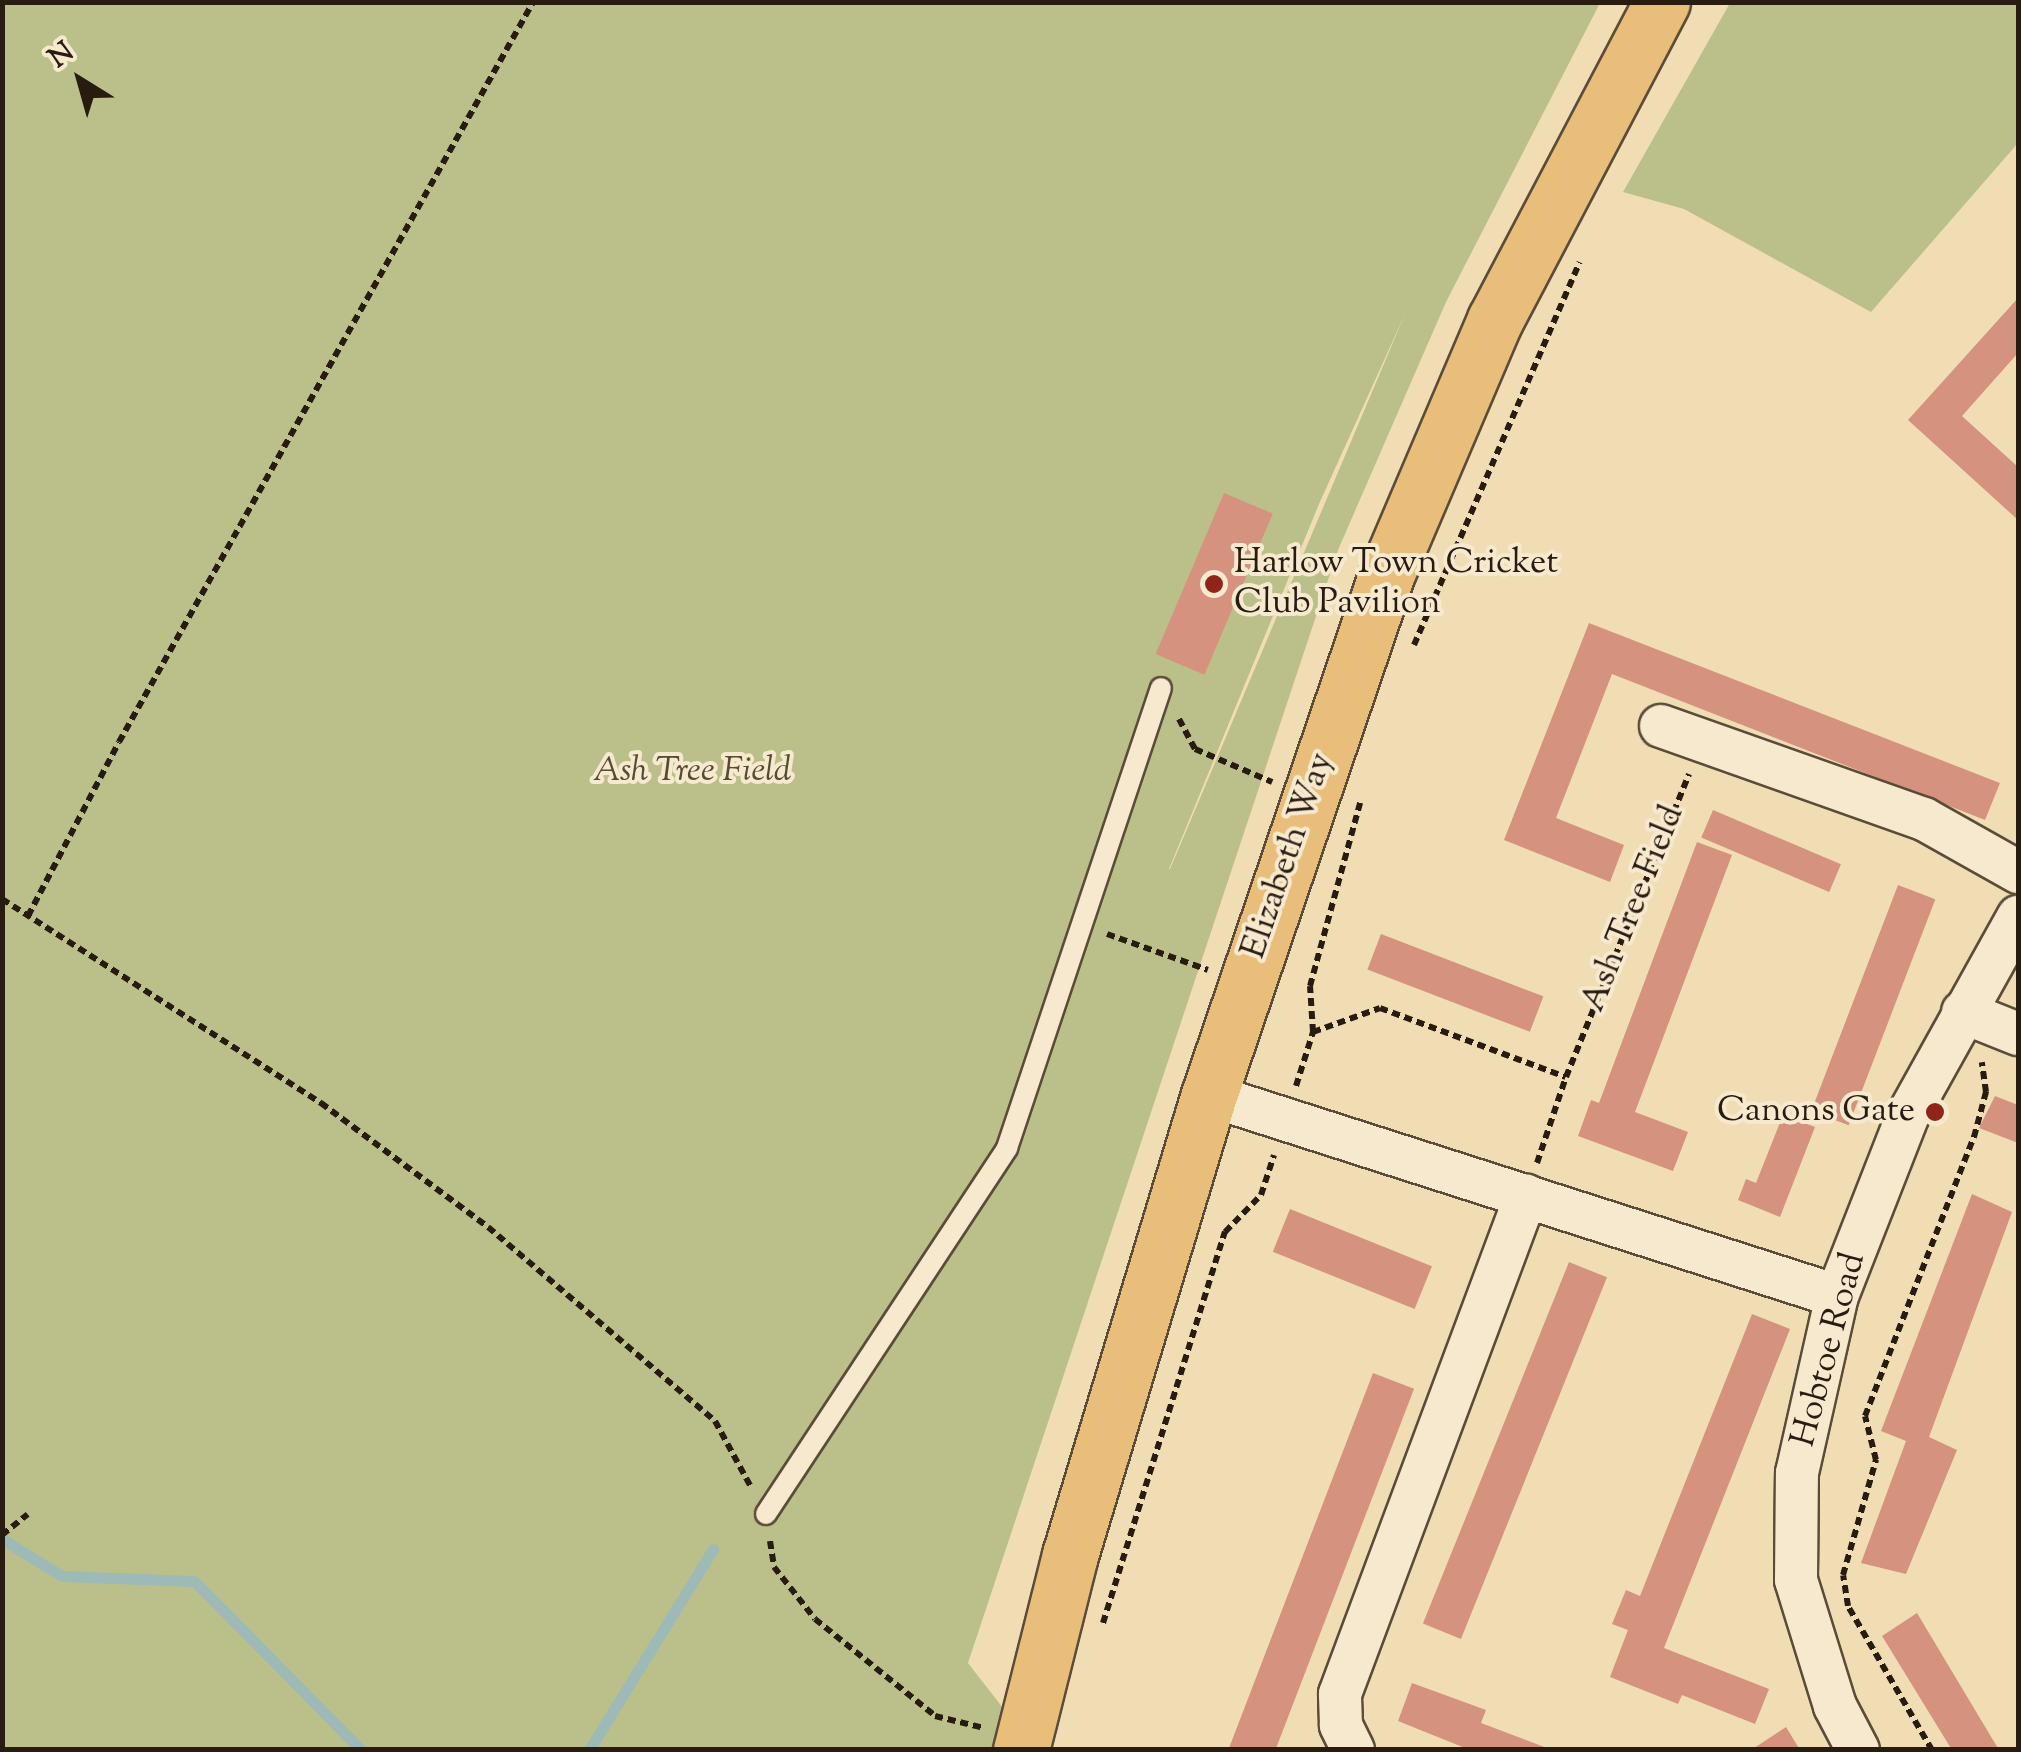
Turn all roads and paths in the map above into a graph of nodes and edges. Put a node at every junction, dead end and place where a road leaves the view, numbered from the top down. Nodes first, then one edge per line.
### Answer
1 (533, 2) edge
2 (1662, 2) edge
3 (1584, 254) dead end
4 (1410, 655) dead end
5 (1161, 688) dead end
6 (1661, 726) dead end
7 (1702, 740) junction
8 (1206, 753) dead end
9 (1366, 784) dead end
10 (1287, 788) dead end
11 (2018, 872) edge
12 (2, 899) edge
13 (28, 916) junction
14 (2018, 917) edge
15 (1081, 925) junction
16 (1219, 974) dead end
17 (1970, 1015) junction
18 (1313, 1032) junction
19 (2018, 1034) edge
20 (1566, 1077) junction
21 (1209, 1095) junction
22 (1285, 1120) junction
23 (1526, 1196) junction
24 (1837, 1296) junction
25 (28, 1514) dead end
26 (766, 1514) junction
27 (2, 1535) edge
28 (1099, 1637) dead end
29 (1023, 1743) edge
30 (1352, 1750) edge
31 (1858, 1750) edge
32 (1932, 1750) edge

1 - 13 path
2 - 21 main road, Elizabeth Way
3 - 4 path
5 - 15 lane
6 - 7 street
7 - 11 street
7 - 20 path, Ash Tree Field
8 - 10 path
9 - 18 path
12 - 13 path
13 - 26 path
14 - 17 street, Hobtoe Road
15 - 16 path
15 - 26 lane
17 - 19 street
17 - 24 street, Hobtoe Road
17 - 32 path
18 - 20 path
18 - 22 path
20 - 23 path, Ash Tree Field
21 - 22 street
21 - 29 main road, Elizabeth Way
22 - 23 street
22 - 28 path
23 - 24 street
23 - 30 street
24 - 31 street, Hobtoe Road
25 - 27 path
26 - 29 path

